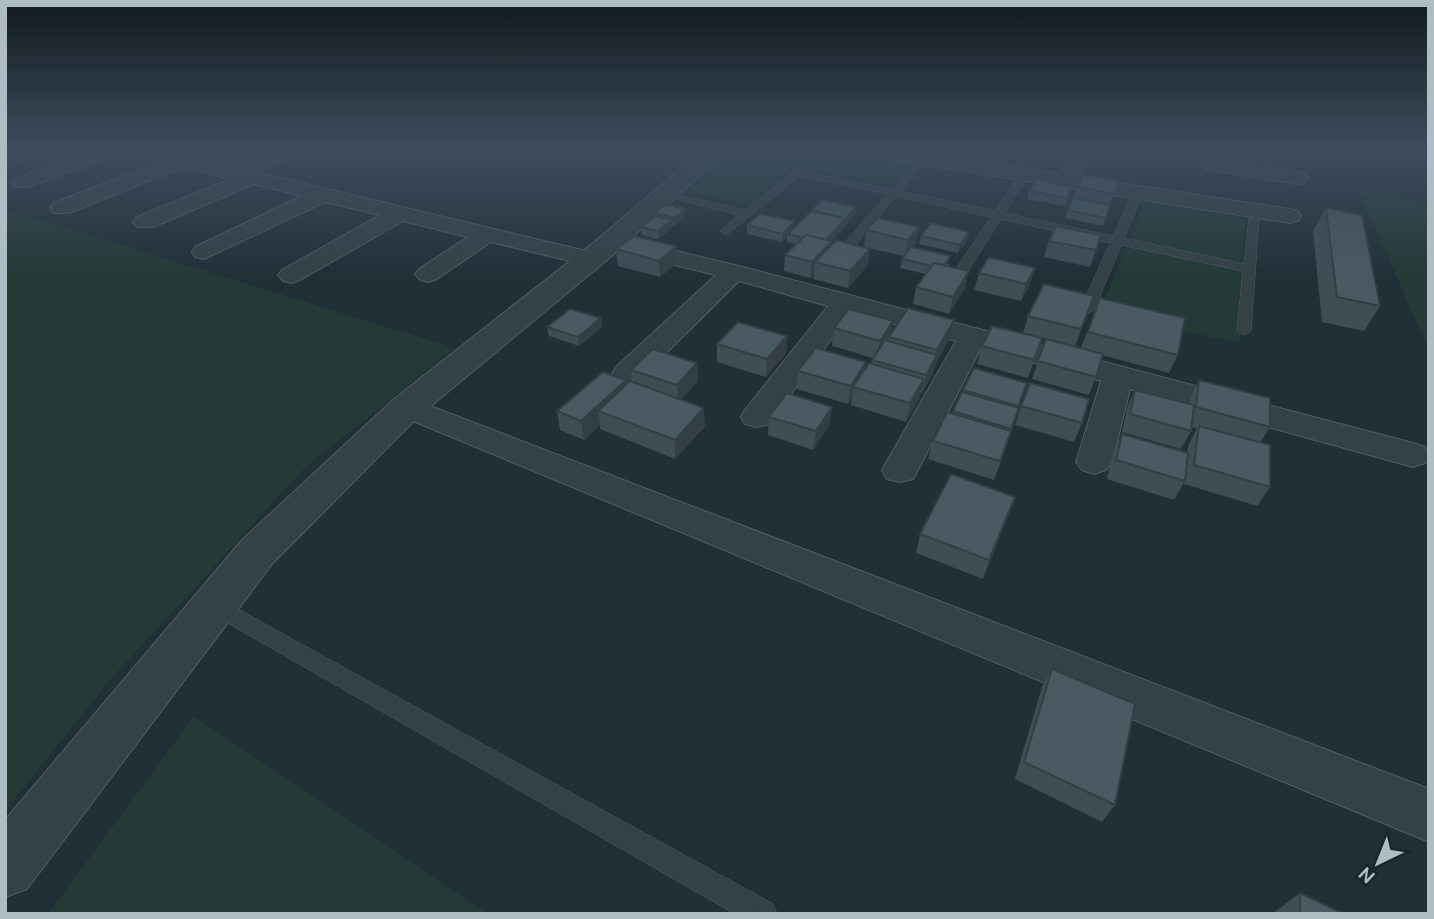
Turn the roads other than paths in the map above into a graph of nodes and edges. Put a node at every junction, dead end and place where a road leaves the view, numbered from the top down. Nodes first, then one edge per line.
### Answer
1 (100, 193) edge
2 (206, 193) edge
3 (312, 193) edge
4 (668, 193) edge
5 (773, 193) edge
6 (894, 193) joint
7 (1012, 193) edge
8 (1143, 193) edge
9 (1208, 193) edge
10 (321, 195) junction
11 (666, 195) junction
12 (1135, 200) dead end
13 (1207, 203) junction
14 (61, 208) dead end
15 (400, 214) junction
16 (747, 214) junction
17 (997, 215) junction
18 (1290, 216) dead end
19 (1255, 219) dead end
20 (145, 222) dead end
21 (726, 231) dead end
22 (488, 234) junction
23 (1117, 241) junction
24 (600, 251) junction
25 (204, 252) dead end
26 (839, 257) edge
27 (1250, 269) junction
28 (734, 272) junction
29 (428, 274) dead end
30 (291, 275) dead end
31 (953, 284) edge
32 (845, 302) junction
33 (1087, 310) edge
34 (1244, 331) dead end
35 (973, 336) junction
36 (627, 374) dead end
37 (1118, 376) junction
38 (407, 407) junction
39 (757, 417) dead end
40 (1413, 455) dead end
41 (1094, 462) dead end
42 (900, 470) dead end
43 (214, 605) junction
44 (1429, 816) edge
45 (5, 867) edge
46 (763, 914) edge

1 - 14 street
2 - 20 street
3 - 10 street
4 - 11 street
5 - 16 lane
6 - 17 lane
6 - 26 lane
7 - 17 lane
8 - 13 street
9 - 13 street
10 - 15 street
10 - 25 street
11 - 16 lane
11 - 24 street
12 - 23 lane
13 - 18 street
15 - 22 street
15 - 30 street
16 - 21 lane
17 - 23 lane
17 - 31 lane
19 - 27 lane
22 - 24 street
22 - 29 street
23 - 27 lane
23 - 33 lane
24 - 28 street
24 - 38 street
27 - 34 lane
28 - 32 street
28 - 36 street
32 - 35 street
32 - 39 street
35 - 37 street
35 - 42 street
37 - 40 street
37 - 41 street
38 - 43 street
38 - 44 street
43 - 45 street
43 - 46 lane

